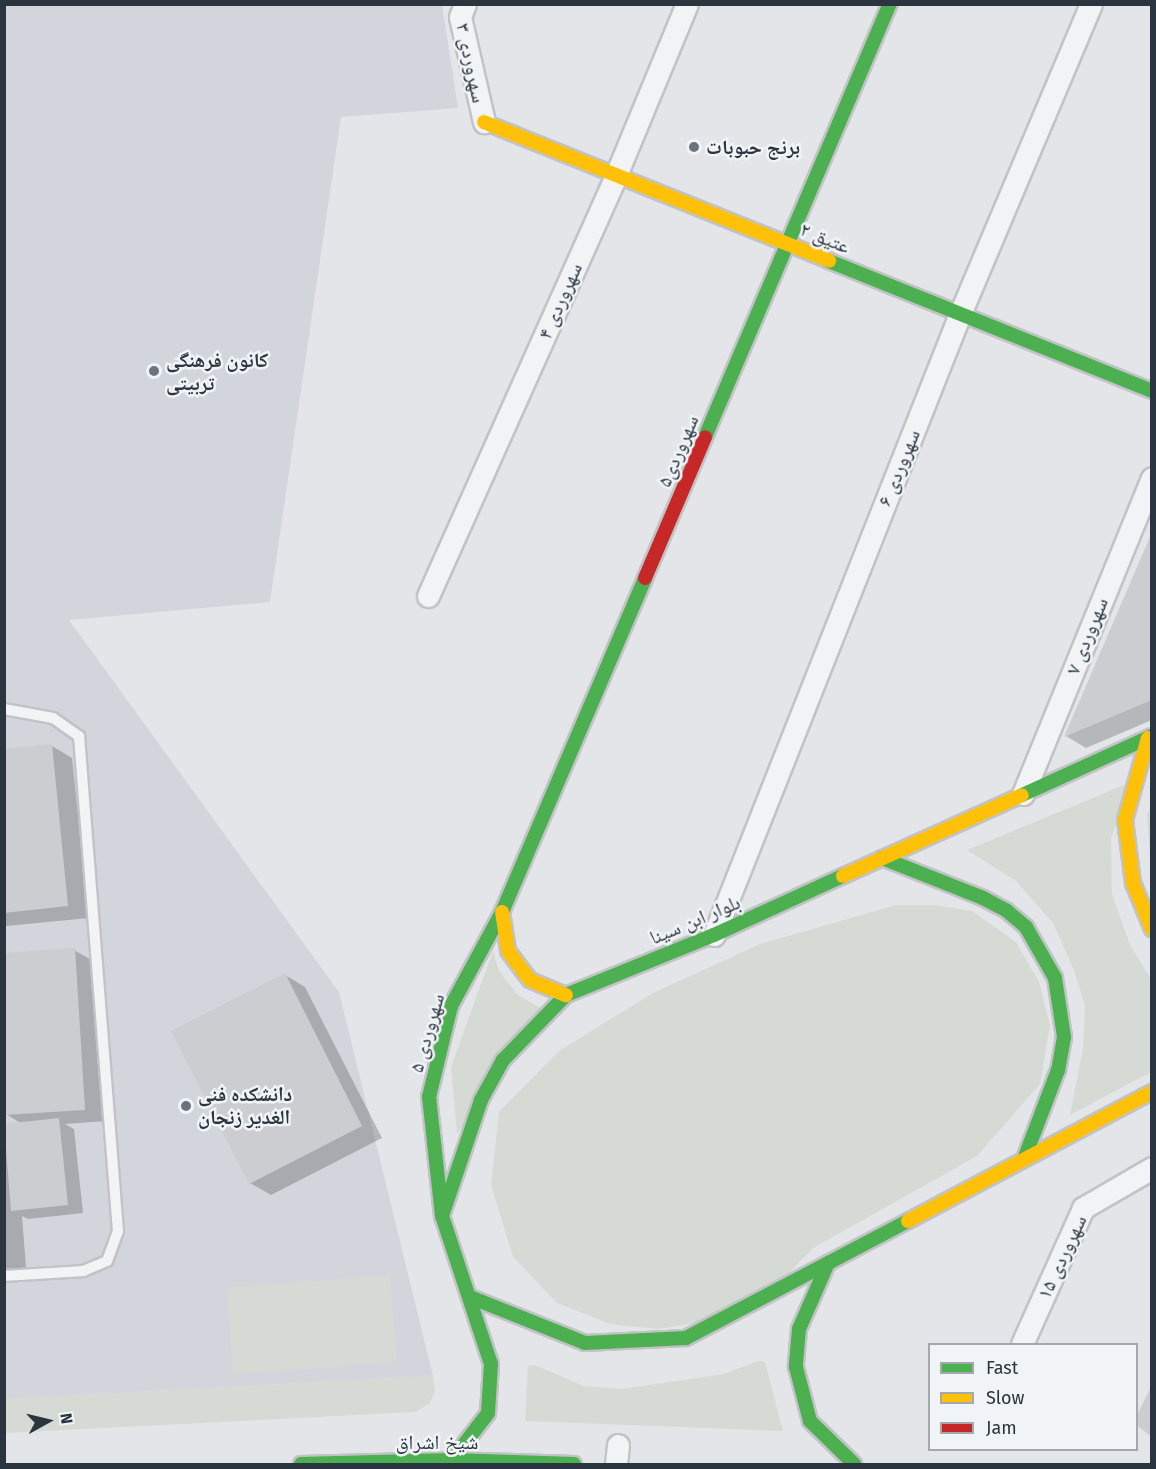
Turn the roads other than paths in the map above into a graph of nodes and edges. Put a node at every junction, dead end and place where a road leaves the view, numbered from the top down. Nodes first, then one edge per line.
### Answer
1 (465, 4) edge
2 (687, 4) edge
3 (890, 4) edge
4 (1090, 4) edge
5 (483, 122) joint
6 (616, 175) junction
7 (788, 244) junction
8 (960, 314) junction
9 (1152, 391) edge
10 (1152, 478) edge
11 (428, 596) dead end
12 (4, 709) edge
13 (1150, 737) edge
14 (1023, 794) junction
15 (882, 858) junction
16 (502, 912) junction
17 (1152, 929) edge
18 (714, 935) junction
19 (566, 994) junction
20 (1152, 1092) edge
21 (1024, 1159) junction
22 (1152, 1168) edge
23 (442, 1216) junction
24 (828, 1263) junction
25 (4, 1276) edge
26 (470, 1297) junction
27 (1022, 1343) edge
28 (452, 1460) junction
29 (300, 1464) edge
30 (574, 1464) edge
31 (854, 1464) edge

1 - 5 street, سهروردی ۳
2 - 6 street, سهروردی ۴
3 - 7 street, سهروردی۵
4 - 8 street, سهروردی ۶
5 - 6 street, عتیق ۲
6 - 7 street, عتیق ۲
6 - 11 street, سهروردی ۴
7 - 8 street, عتیق ۲
7 - 16 street, سهروردی۵
8 - 9 street, عتیق ۲
8 - 18 street, سهروردی ۶
10 - 14 street, سهروردی ۷
12 - 25 lane
13 - 14 street, بلوار ابن سینا
13 - 17 street
14 - 15 street, بلوار ابن سینا
15 - 18 street, بلوار ابن سینا
15 - 21 street
16 - 19 street
16 - 23 street, سهروردی ۵
18 - 19 street, بلوار ابن سینا
19 - 23 street, بلوار ابن سینا
20 - 21 street
21 - 24 street
22 - 27 street, سهروردی ۱۵
23 - 26 street
24 - 26 street
24 - 31 street
26 - 28 street
28 - 29 street, شیخ اشراق
28 - 30 street, شیخ اشراق

